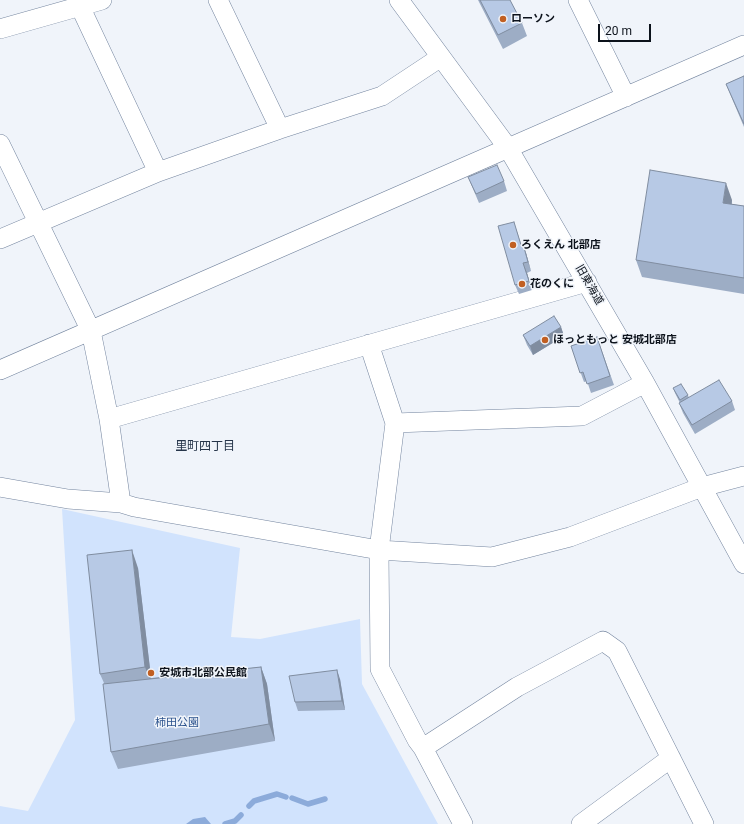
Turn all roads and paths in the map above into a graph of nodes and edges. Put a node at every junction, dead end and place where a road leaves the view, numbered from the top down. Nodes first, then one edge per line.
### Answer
1 (102, 0) edge
2 (218, 0) edge
3 (399, 0) edge
4 (578, 0) edge
5 (78, 3) edge
6 (0, 29) edge
7 (744, 45) edge
8 (441, 57) junction
9 (626, 97) junction
10 (280, 129) junction
11 (0, 144) edge
12 (508, 148) junction
13 (158, 172) junction
14 (39, 222) junction
15 (0, 239) edge
16 (587, 282) junction
17 (90, 331) junction
18 (369, 344) junction
19 (0, 370) edge
20 (645, 382) junction
21 (109, 419) junction
22 (395, 423) junction
23 (744, 476) edge
24 (0, 487) edge
25 (702, 487) junction
26 (120, 503) junction
27 (379, 550) junction
28 (744, 564) edge
29 (423, 748) junction
30 (672, 758) junction
31 (463, 824) edge
32 (581, 824) edge
33 (704, 824) edge

1 - 5 street
2 - 10 street
3 - 8 street, 旧東海道
4 - 9 street
5 - 6 street
5 - 13 street
7 - 9 street
8 - 10 street
8 - 12 street, 旧東海道
9 - 12 street
10 - 13 street
11 - 14 street
12 - 16 street, 旧東海道
12 - 17 street
13 - 14 street
14 - 15 street
14 - 17 street
16 - 18 street
16 - 20 street, 旧東海道
17 - 19 street
17 - 21 street
18 - 21 street
18 - 22 street
20 - 22 street
20 - 25 street, 旧東海道
21 - 26 street
22 - 27 street
23 - 25 street
24 - 26 street
25 - 27 street
25 - 28 street, 旧東海道
26 - 27 street
27 - 29 street
29 - 30 street
29 - 31 street
30 - 32 street
30 - 33 street

